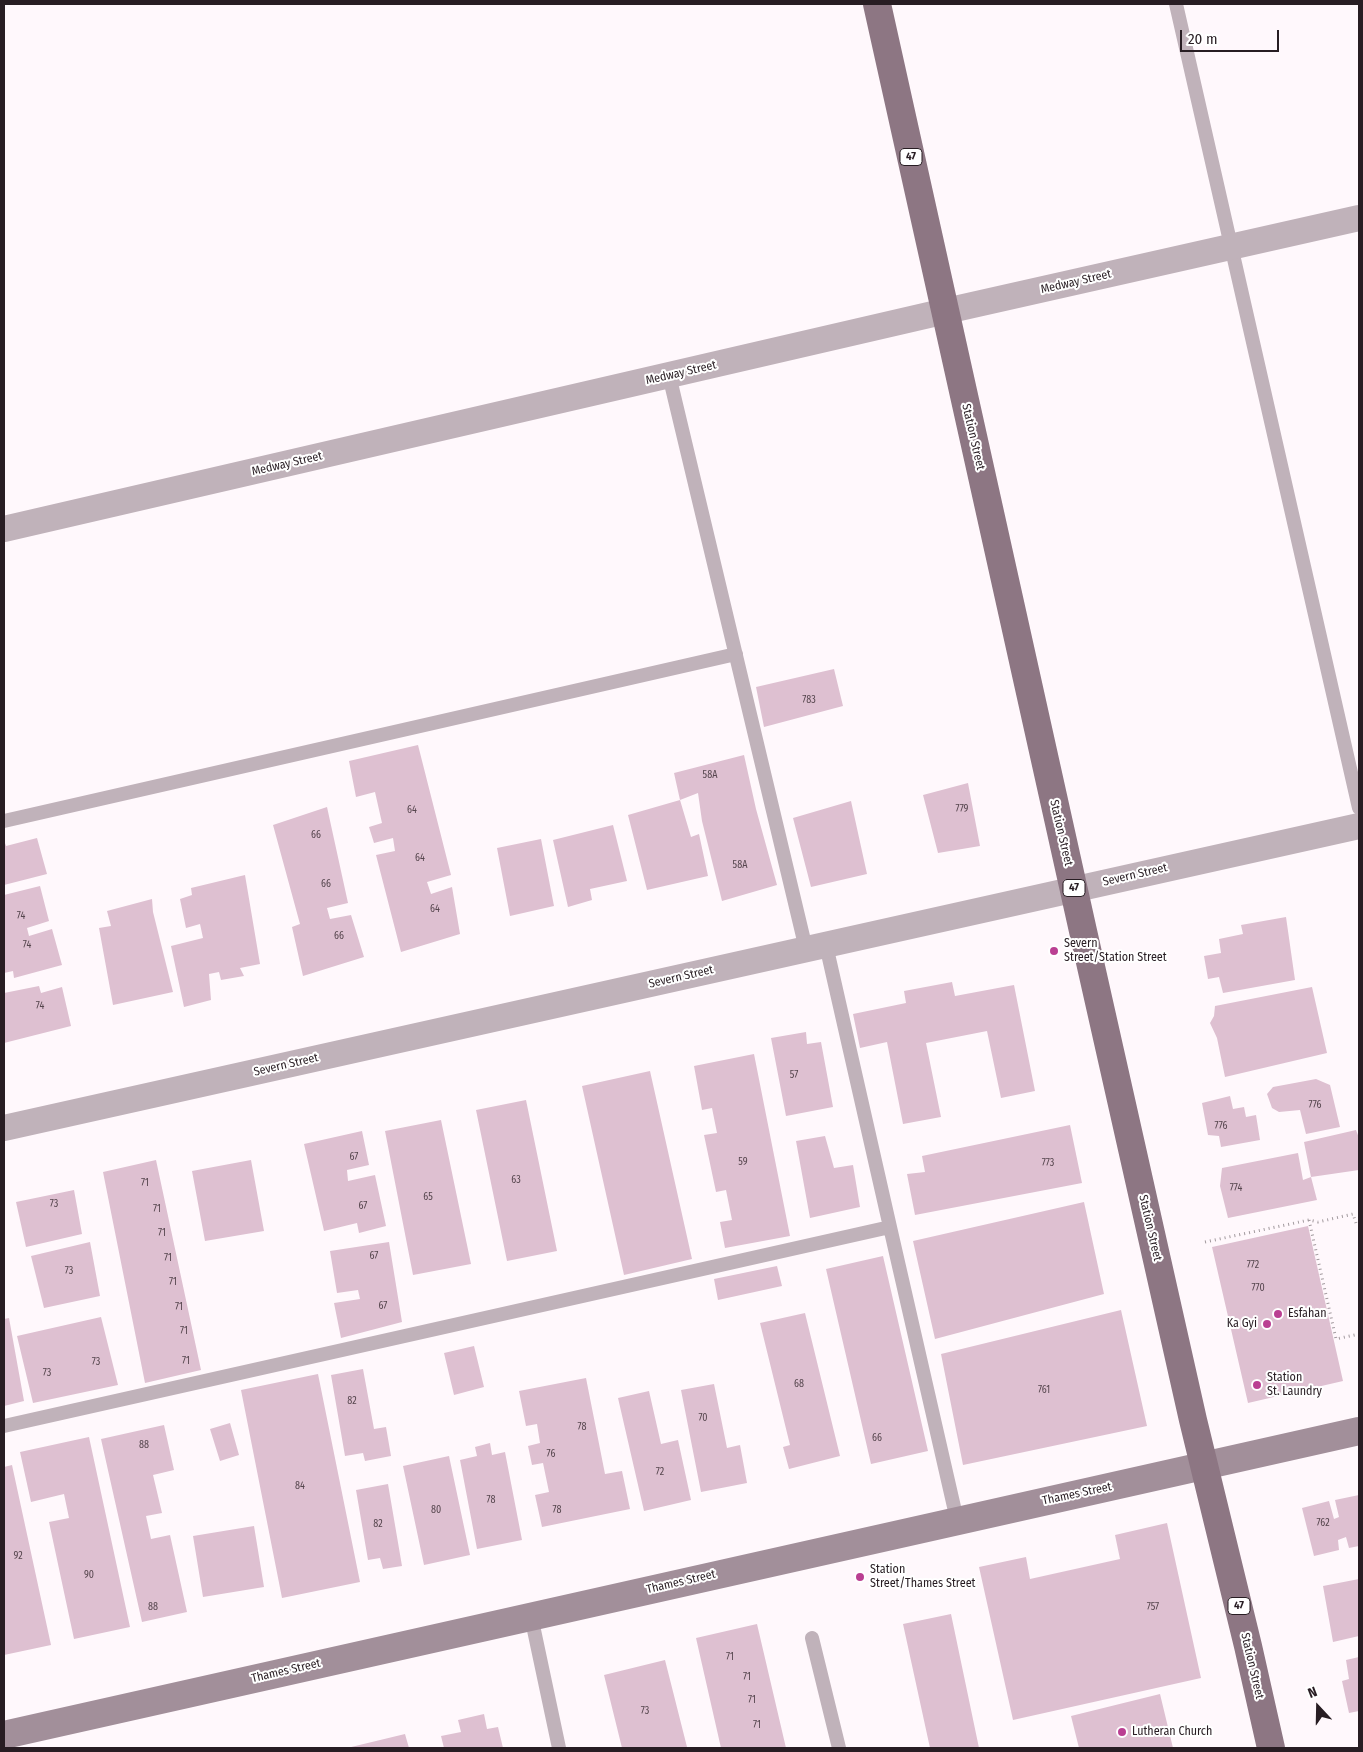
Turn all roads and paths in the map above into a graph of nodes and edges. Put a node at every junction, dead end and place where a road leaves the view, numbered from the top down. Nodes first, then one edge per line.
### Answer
1 (877, 4) edge
2 (1176, 4) edge
3 (1359, 218) edge
4 (1231, 247) junction
5 (946, 311) junction
6 (669, 375) junction
7 (4, 529) edge
8 (736, 654) junction
9 (1359, 808) edge
10 (4, 821) edge
11 (1359, 826) edge
12 (1074, 889) junction
13 (816, 947) junction
14 (4, 1128) edge
15 (1309, 1220) junction
16 (1356, 1223) dead end
17 (890, 1227) junction
18 (1206, 1242) dead end
19 (1359, 1334) edge
20 (4, 1426) edge
21 (1359, 1431) edge
22 (1204, 1465) junction
23 (957, 1520) junction
24 (531, 1616) junction
25 (812, 1638) dead end
26 (4, 1735) edge
27 (559, 1748) edge
28 (840, 1748) edge
29 (1270, 1748) edge

1 - 5 main road, Station Street / 47
2 - 4 lane
3 - 4 street, Medway Street
4 - 5 street, Medway Street
4 - 9 lane
5 - 6 street, Medway Street
5 - 12 main road, Station Street / 47
6 - 7 street, Medway Street
6 - 8 lane
8 - 10 lane
8 - 13 lane
11 - 12 street, Severn Street
12 - 13 street, Severn Street
12 - 22 main road, Station Street / 47
13 - 14 street, Severn Street
13 - 17 lane
15 - 16 path
15 - 18 path
15 - 19 path
17 - 20 lane
17 - 23 lane
21 - 22 main road, Thames Street
22 - 23 main road, Thames Street
22 - 29 main road, Station Street / 47
23 - 24 main road, Thames Street
24 - 26 main road, Thames Street
24 - 27 lane
25 - 28 lane

